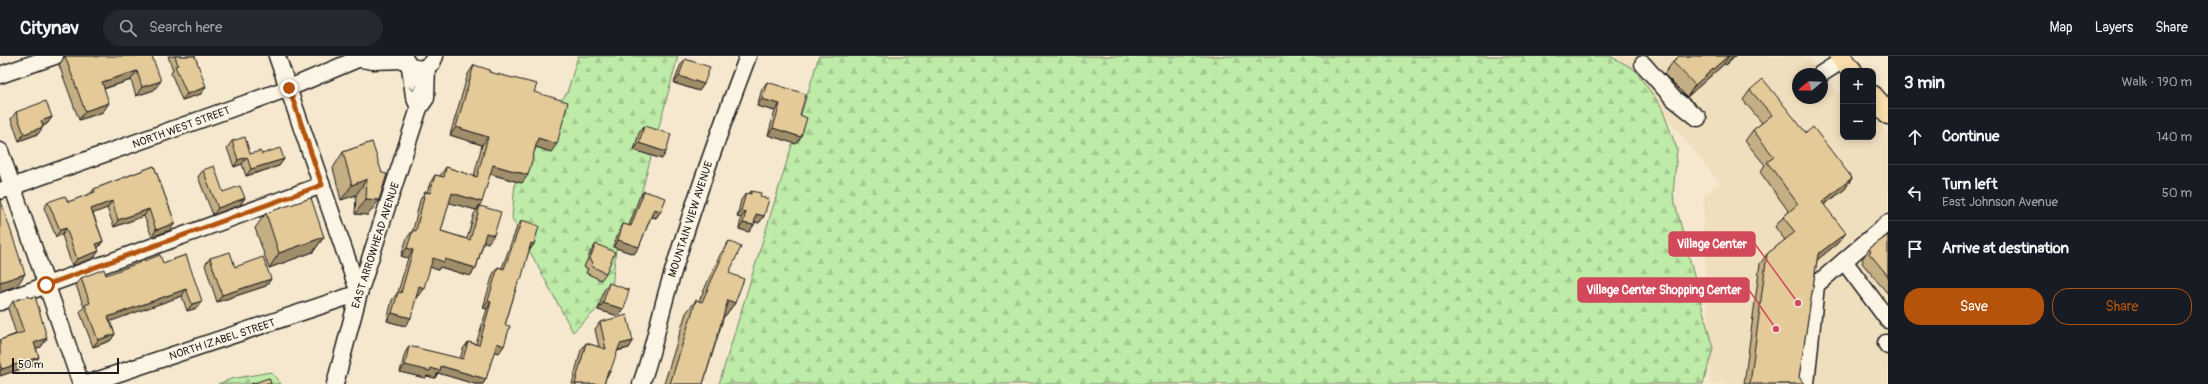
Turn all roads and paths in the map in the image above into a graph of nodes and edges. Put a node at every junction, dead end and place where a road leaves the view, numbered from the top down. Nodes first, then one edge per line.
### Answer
1 (55, 56) edge
2 (277, 56) edge
3 (748, 56) edge
4 (363, 57) edge
5 (406, 61) edge
6 (431, 62) edge
7 (1845, 62) edge
8 (1643, 64) dead end
9 (1828, 70) edge
10 (0, 75) edge
11 (289, 88) junction
12 (1876, 100) edge
13 (419, 108) junction
14 (1888, 114) edge
15 (1698, 118) dead end
16 (0, 151) edge
17 (322, 185) junction
18 (6, 189) edge
19 (1888, 222) edge
20 (1844, 261) junction
21 (46, 285) junction
22 (359, 293) junction
23 (0, 302) edge
24 (1888, 320) edge
25 (81, 384) edge
26 (86, 384) edge
27 (335, 384) edge
28 (641, 384) edge
29 (1806, 384) edge

1 - 10 street
2 - 11 street
3 - 28 street, MOUNTAIN VIEW AVENUE
4 - 5 street, NORTH WEST STREET
4 - 11 street, NORTH WEST STREET
5 - 6 street, NORTH WEST STREET
5 -> 13 street
6 - 13 street, EAST ARROWHEAD AVENUE
7 - 9 street
8 - 15 street
11 - 17 street
11 - 18 street, NORTH WEST STREET
12 - 14 main road
13 - 22 street, EAST ARROWHEAD AVENUE
16 - 18 street
17 - 21 street
17 - 22 street
18 - 21 street
19 - 20 street
20 - 24 street
20 - 29 street
21 - 23 street
21 - 25 street
22 - 26 street, NORTH IZABEL STREET
22 - 27 street, EAST ARROWHEAD AVENUE

